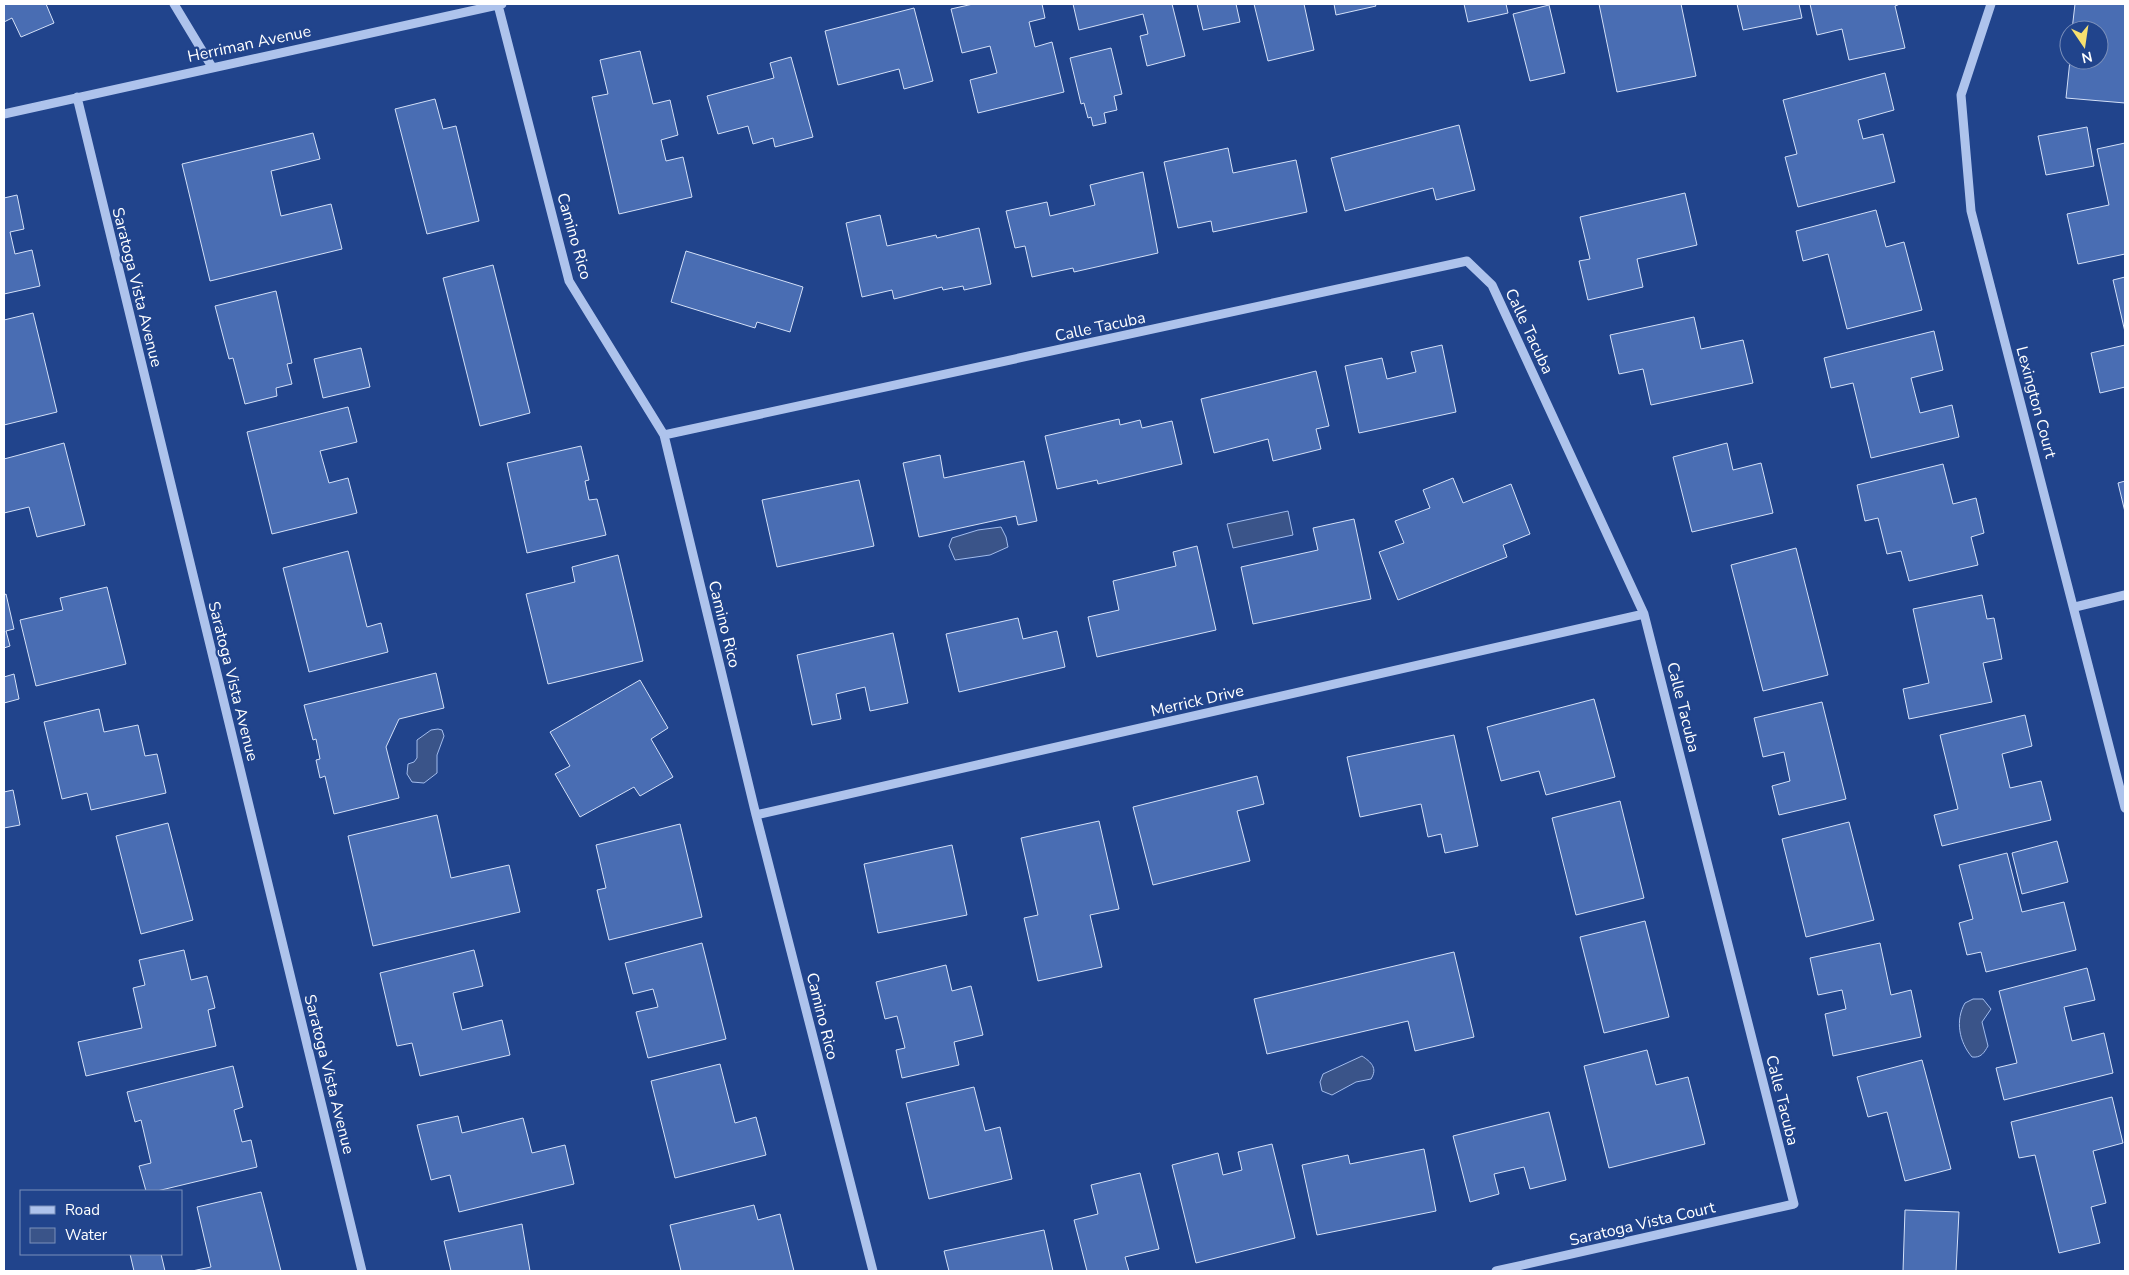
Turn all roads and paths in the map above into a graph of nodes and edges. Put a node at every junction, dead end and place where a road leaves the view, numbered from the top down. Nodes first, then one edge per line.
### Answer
1 (174, 4) edge
2 (500, 4) edge
3 (1991, 4) edge
4 (212, 67) junction
5 (76, 97) junction
6 (4, 114) edge
7 (664, 435) junction
8 (2125, 595) edge
9 (2075, 607) junction
10 (1644, 614) junction
11 (2125, 808) edge
12 (756, 815) junction
13 (1794, 1204) joint
14 (362, 1271) edge
15 (872, 1271) edge
16 (1496, 1271) edge

1 - 4 street
2 - 4 street, Herriman Avenue
2 - 7 street, Camino Rico
3 - 9 street, Lexington Court
4 - 5 street, Herriman Avenue
5 - 6 street, Herriman Avenue
5 - 14 street, Saratoga Vista Avenue
7 - 10 street, Calle Tacuba
7 - 12 street, Camino Rico
8 - 9 street
9 - 11 street, Lexington Court
10 - 12 street, Merrick Drive
10 - 13 street, Calle Tacuba
12 - 15 street, Camino Rico
13 - 16 street, Saratoga Vista Court

